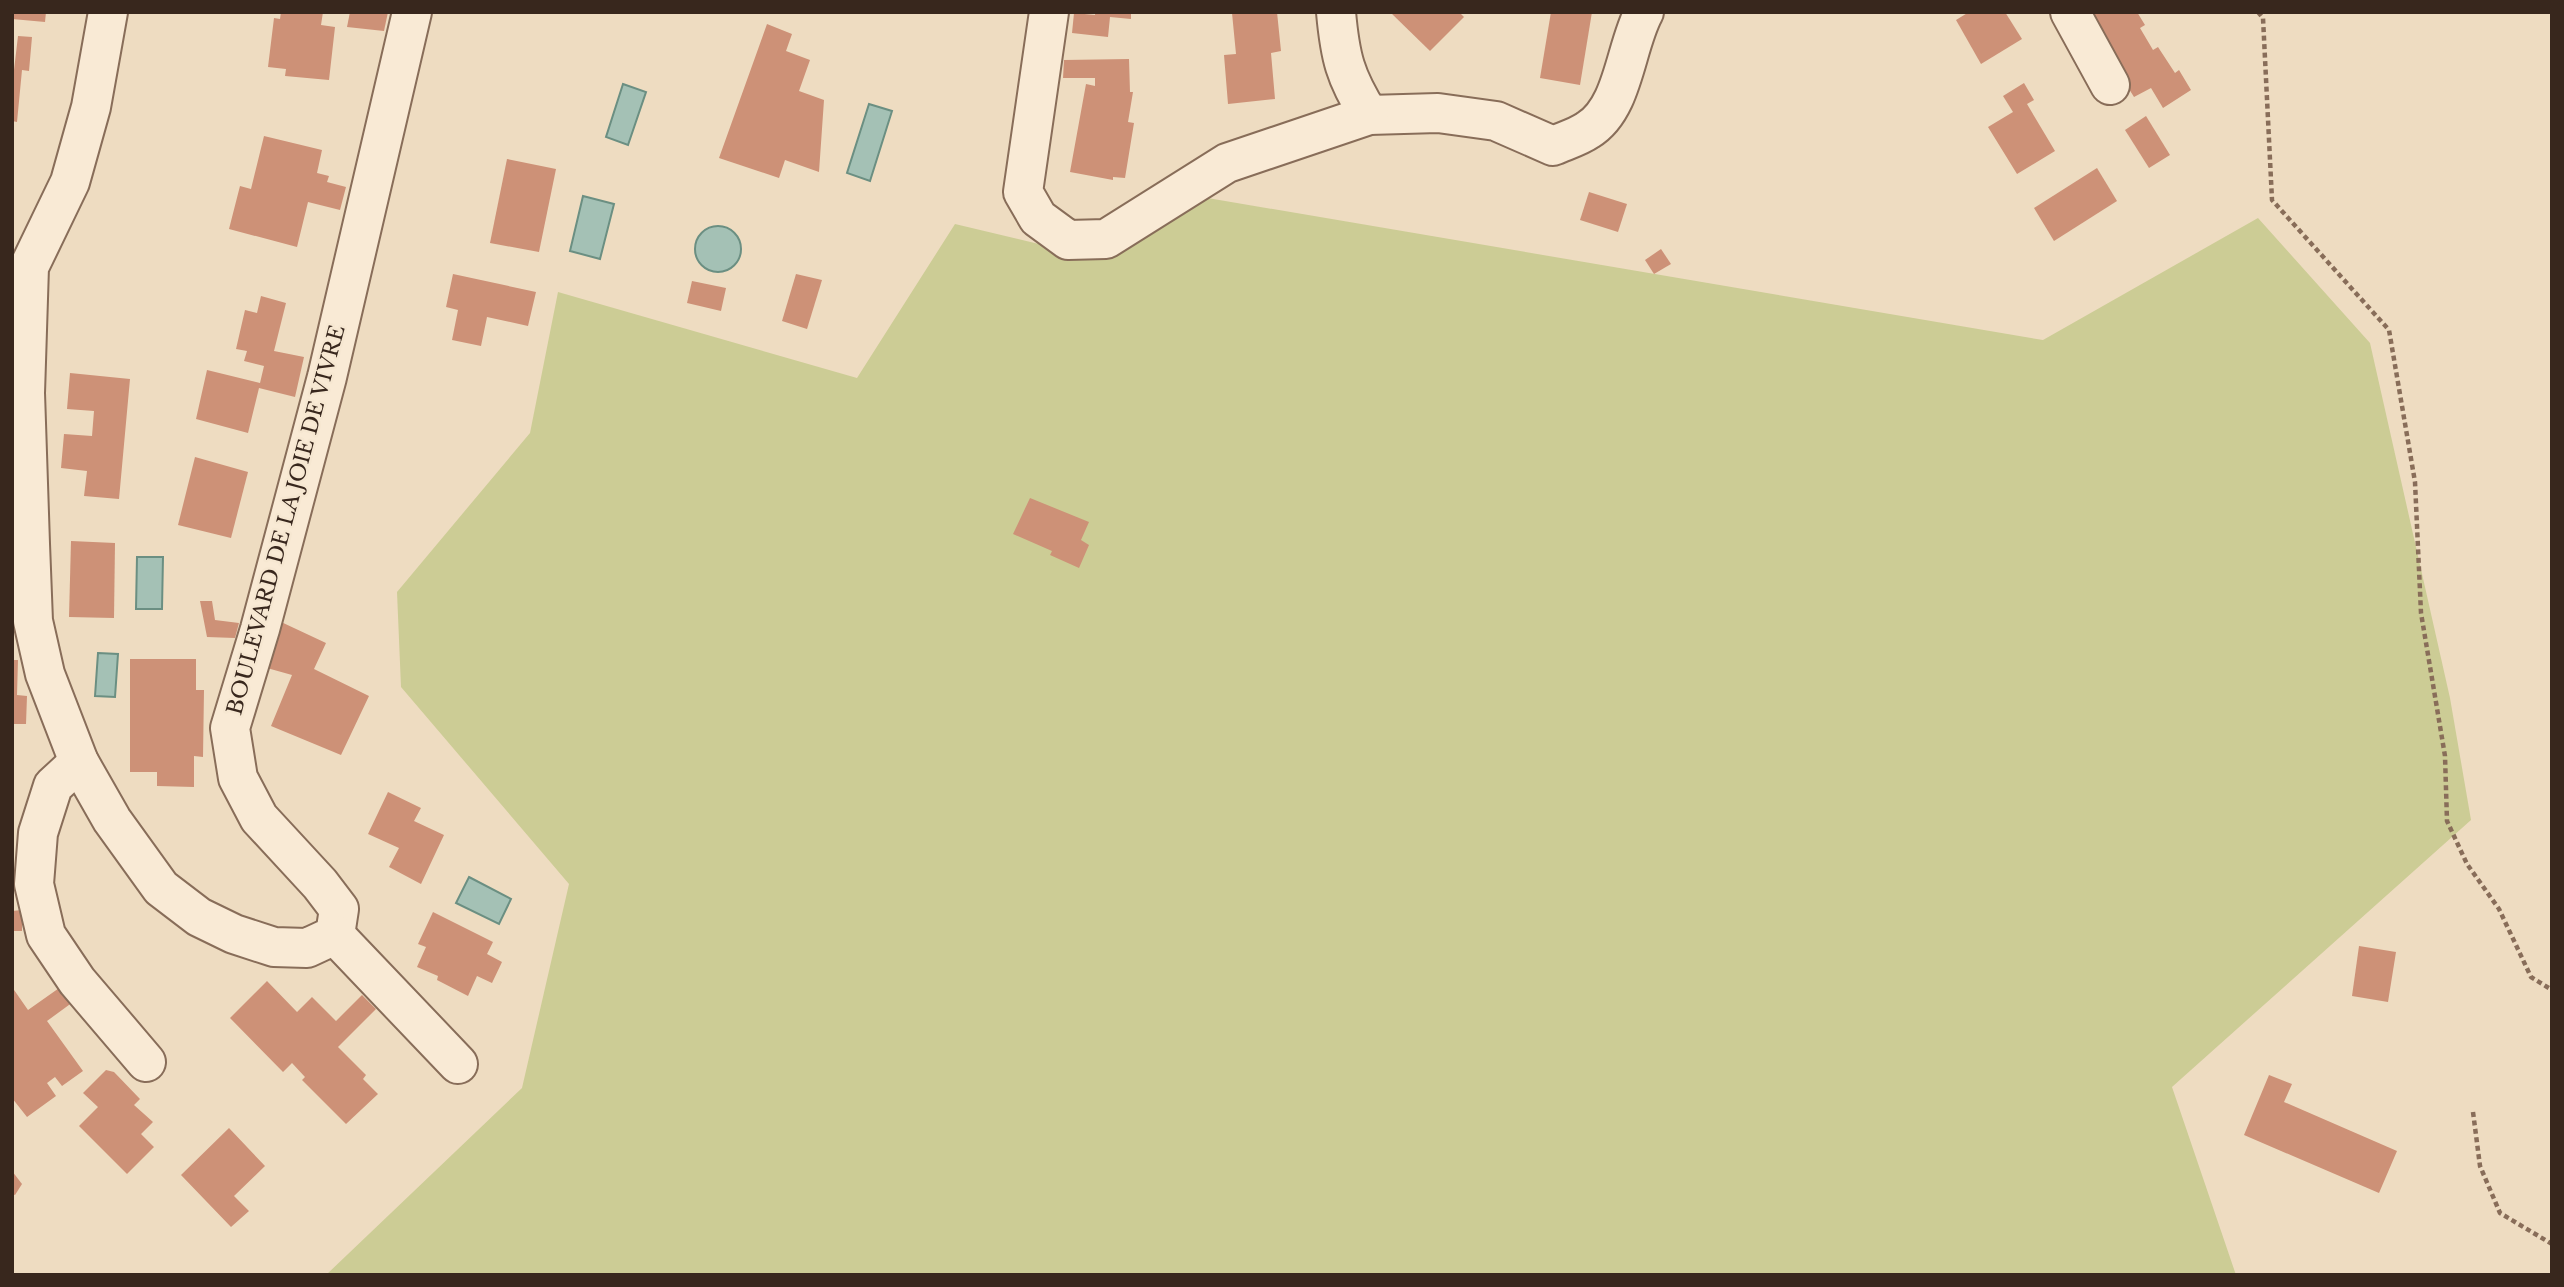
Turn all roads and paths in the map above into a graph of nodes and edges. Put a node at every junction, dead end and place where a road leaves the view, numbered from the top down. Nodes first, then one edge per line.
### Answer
1 (108, 12) edge
2 (412, 12) edge
3 (1049, 12) edge
4 (1336, 12) edge
5 (1644, 12) edge
6 (2070, 12) edge
7 (2258, 12) edge
8 (2110, 85) dead end
9 (1369, 115) junction
10 (21, 271) edge
11 (79, 761) junction
12 (335, 935) junction
13 (2552, 990) edge
14 (146, 1062) dead end
15 (458, 1064) dead end
16 (2473, 1112) dead end
17 (2552, 1244) edge

1 - 10 street
2 - 12 street, BOULEVARD DE LA JOIE DE VIVRE
3 - 9 street
4 - 9 street
5 - 9 street
6 - 8 street
7 - 13 path
10 - 11 street
11 - 12 street
11 - 14 street
12 - 15 street
16 - 17 path

